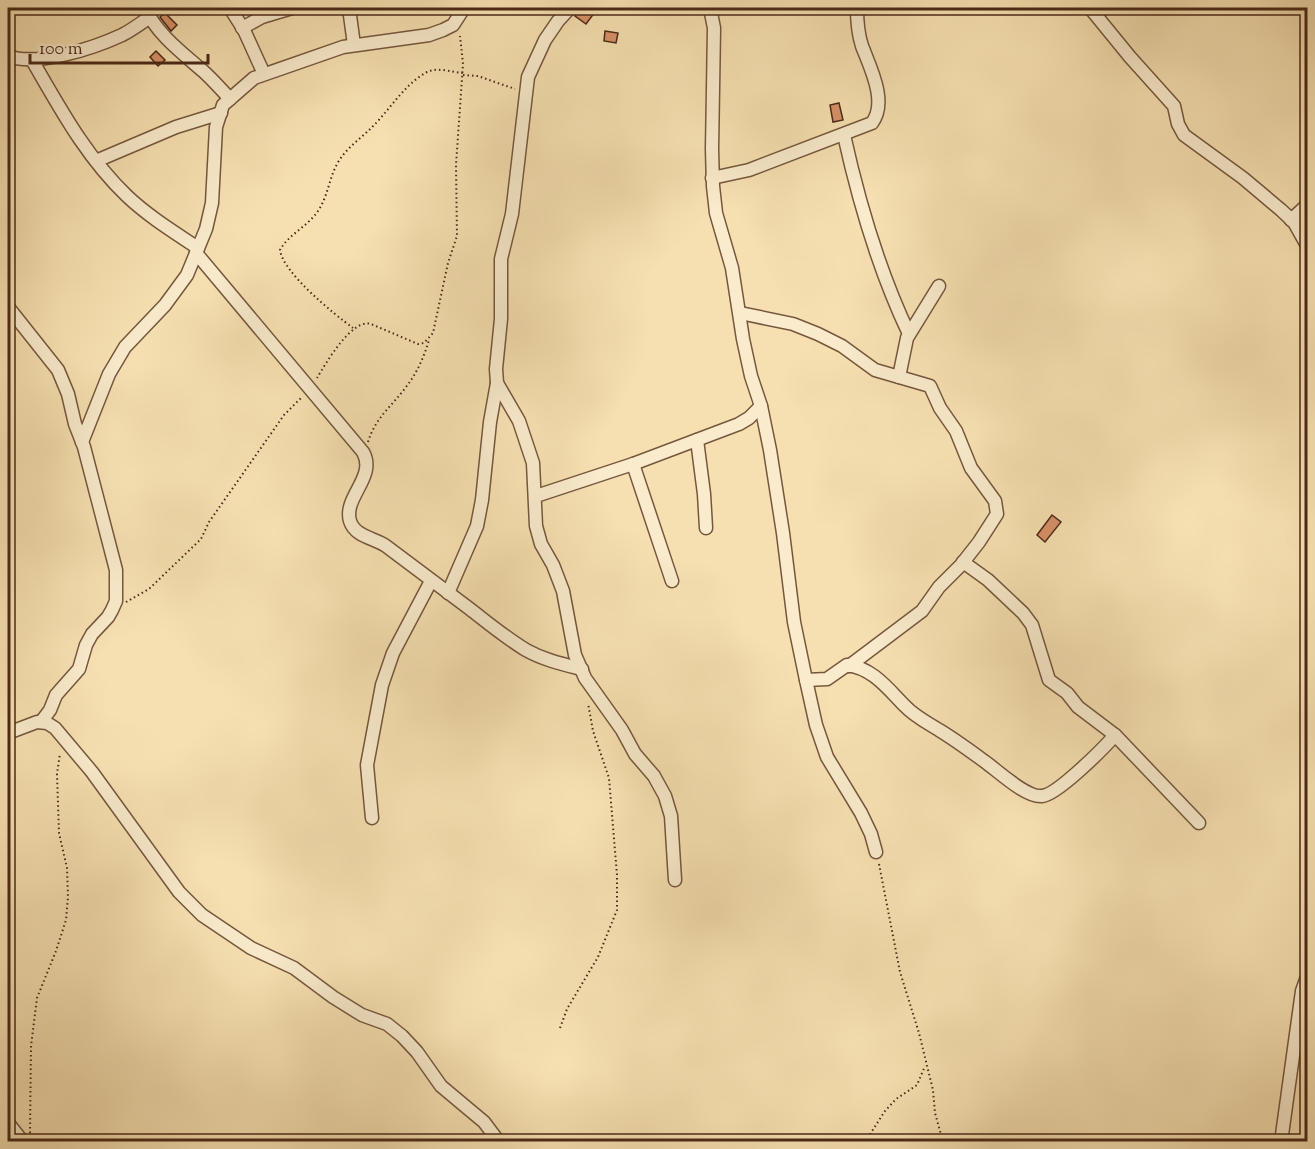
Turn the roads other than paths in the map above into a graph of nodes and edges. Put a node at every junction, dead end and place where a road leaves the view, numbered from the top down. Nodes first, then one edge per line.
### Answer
1 (230, 8) edge
2 (292, 8) edge
3 (464, 8) edge
4 (570, 8) edge
5 (710, 8) edge
6 (857, 8) edge
7 (1090, 8) edge
8 (345, 9) edge
9 (148, 12) edge
10 (242, 27) junction
11 (354, 45) junction
12 (8, 56) edge
13 (32, 60) junction
14 (264, 74) junction
15 (230, 99) junction
16 (221, 113) junction
17 (844, 135) junction
18 (96, 161) junction
19 (712, 178) junction
20 (1308, 204) edge
21 (1291, 220) junction
22 (1308, 247) edge
23 (197, 250) junction
24 (939, 286) dead end
25 (8, 307) edge
26 (740, 313) junction
27 (909, 334) junction
28 (899, 377) junction
29 (497, 383) junction
30 (761, 406) junction
31 (697, 440) junction
32 (82, 442) junction
33 (633, 464) junction
34 (536, 496) junction
35 (706, 528) dead end
36 (963, 562) junction
37 (431, 581) junction
38 (672, 581) dead end
39 (448, 593) junction
40 (849, 666) junction
41 (582, 669) junction
42 (806, 680) junction
43 (41, 722) junction
44 (8, 733) edge
45 (1115, 735) junction
46 (372, 818) dead end
47 (1198, 823) dead end
48 (876, 852) road end
49 (675, 880) dead end
50 (1308, 974) edge
51 (8, 1123) edge
52 (26, 1139) edge
53 (499, 1142) edge
54 (1281, 1142) edge

1 - 10 street
2 - 10 street
3 - 11 street
4 - 29 street
5 - 19 street
6 - 17 street
7 - 21 street
8 - 11 street
9 - 13 street
9 - 15 street
10 - 14 street
11 - 14 street
12 - 13 street
13 - 18 street
14 - 15 street
15 - 16 street
16 - 18 street
16 - 23 street
17 - 19 street
17 - 27 street
18 - 23 street
19 - 26 street
20 - 21 street
21 - 22 street
23 - 32 street
23 - 37 street
24 - 27 street
25 - 32 street
26 - 28 street
26 - 30 street
27 - 28 street
28 - 36 street
29 - 34 street
29 - 39 street
30 - 31 street
30 - 42 street
31 - 33 street
31 - 35 street
32 - 43 street
33 - 34 street
33 - 38 street
34 - 41 street
36 - 40 street
36 - 45 street
37 - 39 street
37 - 46 street
39 - 41 street
40 - 42 street
40 - 45 street
41 - 49 street
42 - 48 street
43 - 44 street
43 - 53 street
45 - 47 street
50 - 54 street
51 - 52 street

